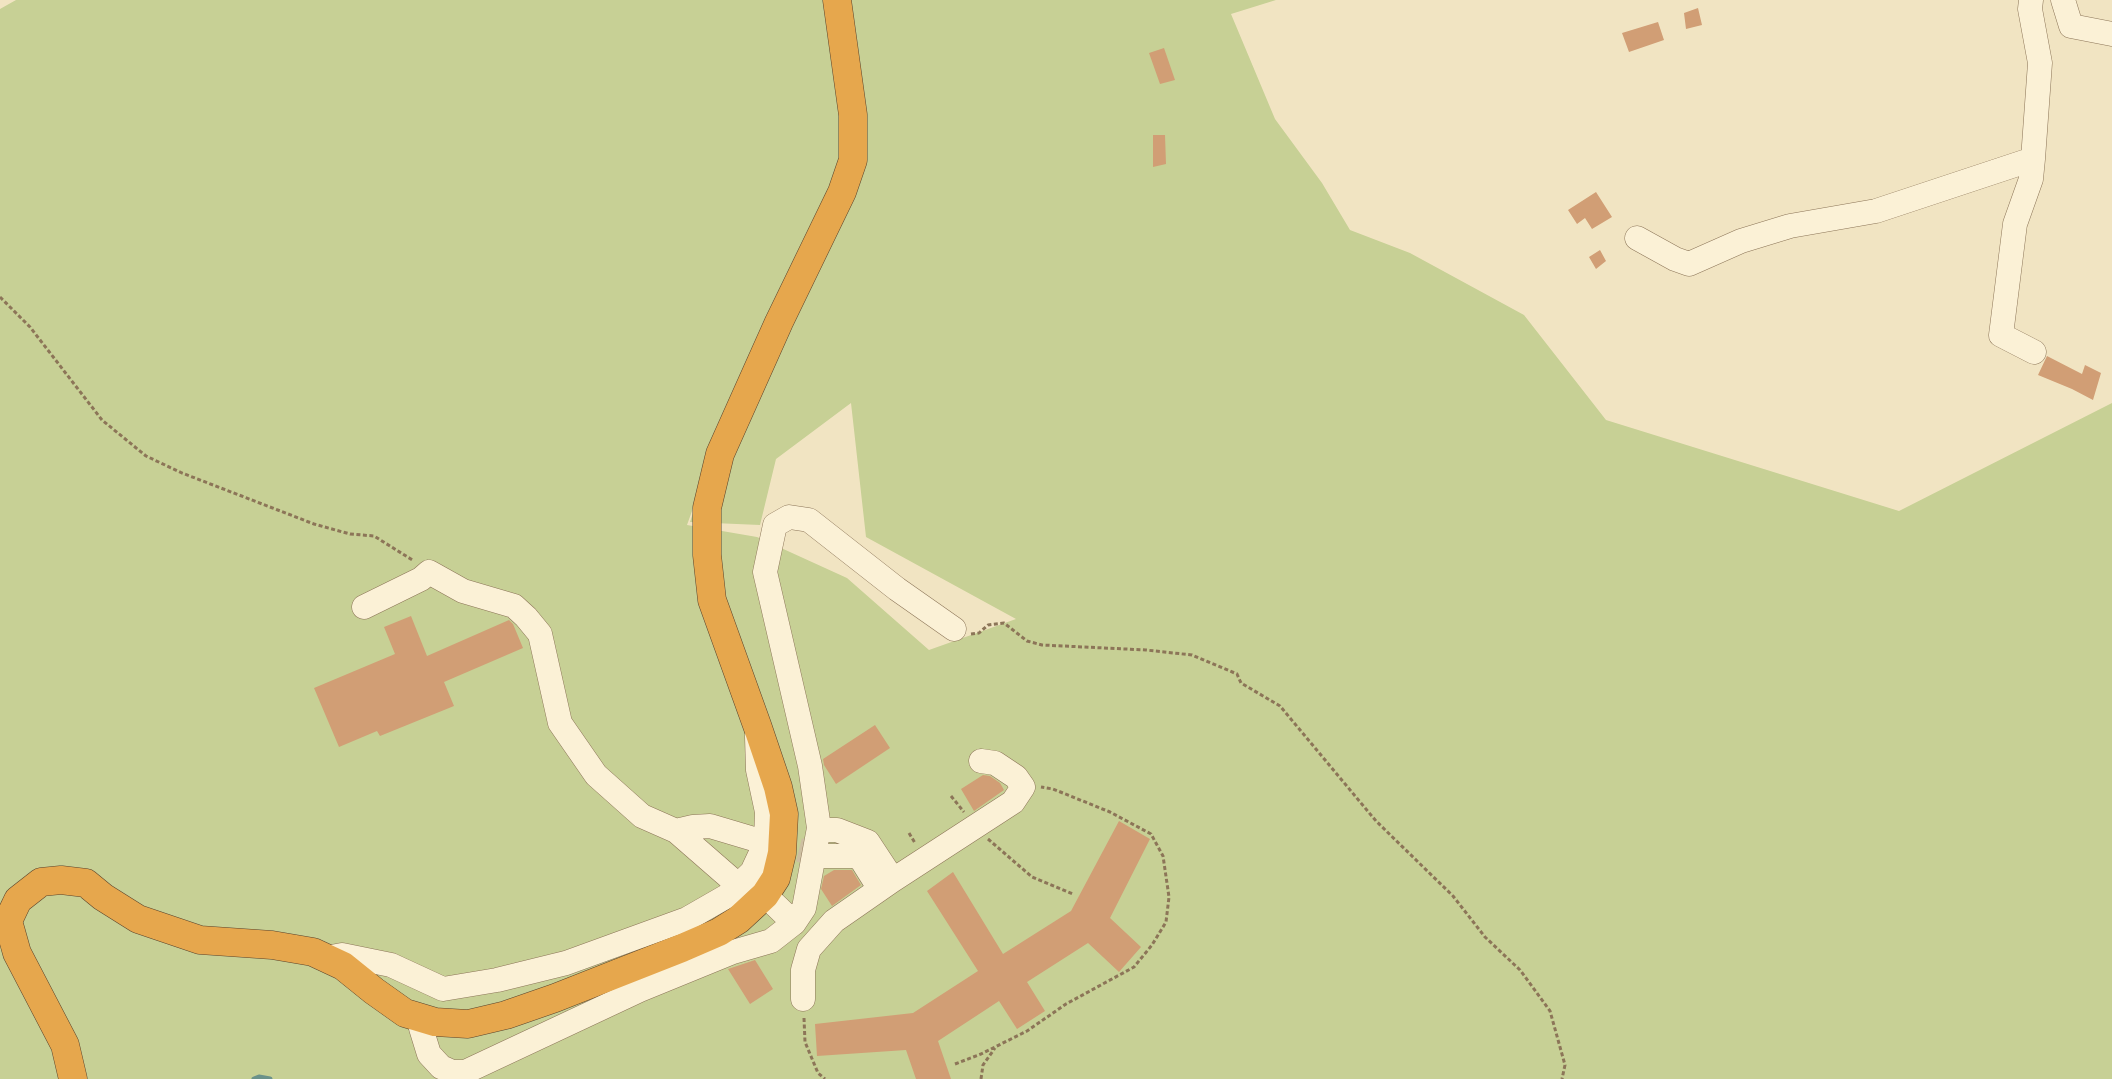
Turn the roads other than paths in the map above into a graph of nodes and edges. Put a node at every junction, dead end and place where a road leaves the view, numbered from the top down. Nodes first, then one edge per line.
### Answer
1 (837, 0) edge
2 (2031, 0) edge
3 (2064, 0) edge
4 (2112, 34) edge
5 (2033, 159) junction
6 (1637, 238) dead end
7 (2034, 352) dead end
8 (364, 607) dead end
9 (954, 629) road end
10 (757, 725) junction
11 (981, 762) dead end
12 (676, 831) junction
13 (757, 840) tunnel mouth
14 (821, 844) junction
15 (886, 884) junction
16 (738, 885) junction
17 (765, 895) junction
18 (794, 923) junction
19 (326, 958) junction
20 (442, 989) junction
21 (803, 999) road end
22 (73, 1079) edge

1 - 10 highway
2 - 5 street
3 - 4 street
5 - 6 street
5 - 7 street
8 - 12 street
9 - 14 street
10 - 16 street
10 - 17 highway
11 - 15 street
12 - 13 street
12 - 16 street
14 - 15 street
14 - 18 street
15 - 21 street
16 - 20 street
17 - 18 street
17 - 19 highway
18 - 20 street
19 - 20 street
19 - 22 highway

